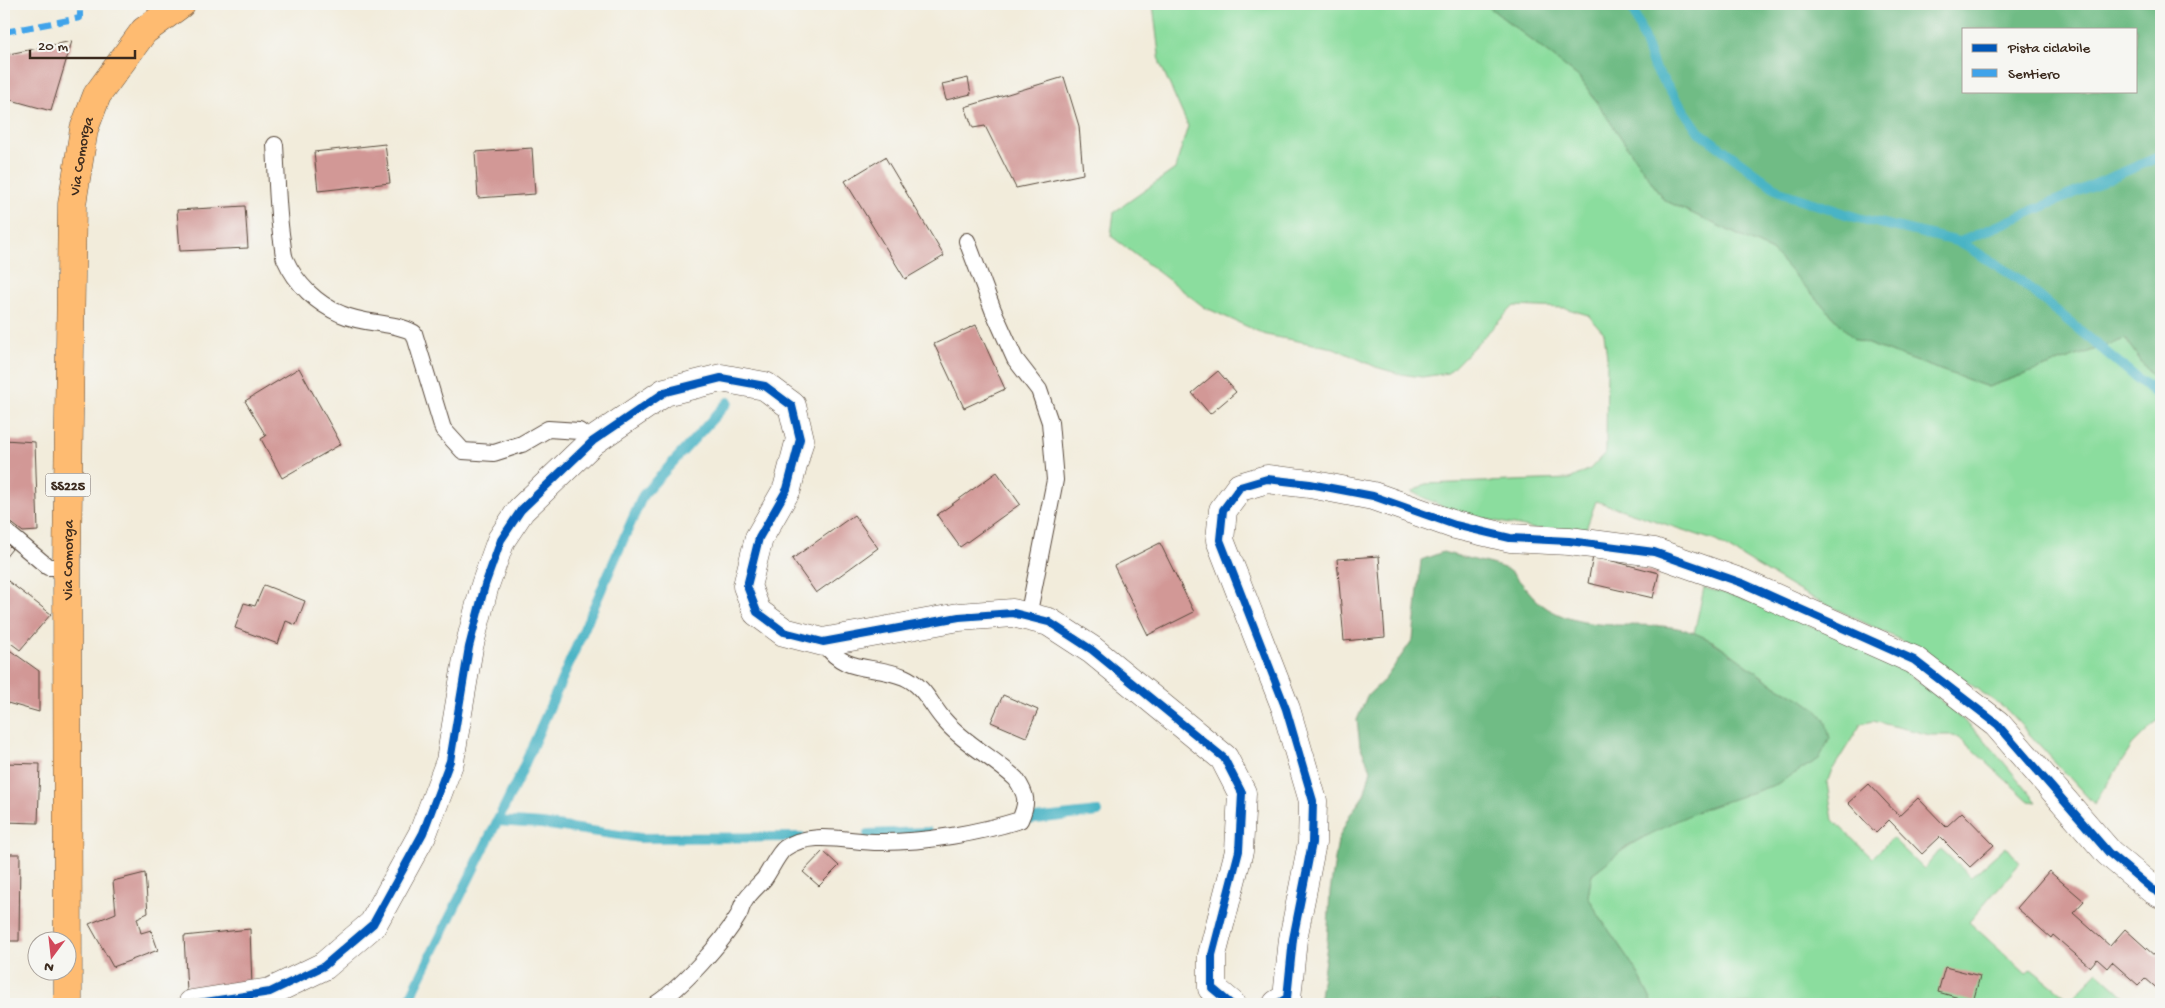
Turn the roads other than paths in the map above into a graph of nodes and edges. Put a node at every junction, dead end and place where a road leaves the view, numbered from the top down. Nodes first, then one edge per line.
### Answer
1 (181, 4) edge
2 (274, 146) dead end
3 (967, 241) dead end
4 (593, 441) junction
5 (4, 530) edge
6 (67, 567) junction
7 (1028, 617) junction
8 (823, 642) junction
9 (2161, 894) edge
10 (68, 1004) edge
11 (192, 1004) edge
12 (656, 1004) edge
13 (1231, 1004) edge
14 (1278, 1004) edge

1 - 6 main road, Via Comorga / SS225
2 - 4 lane
3 - 7 lane
4 - 8 street
4 - 11 street
5 - 6 lane
6 - 10 main road, Via Comorga / SS225
7 - 8 street
7 - 13 street
8 - 12 lane
9 - 14 street

